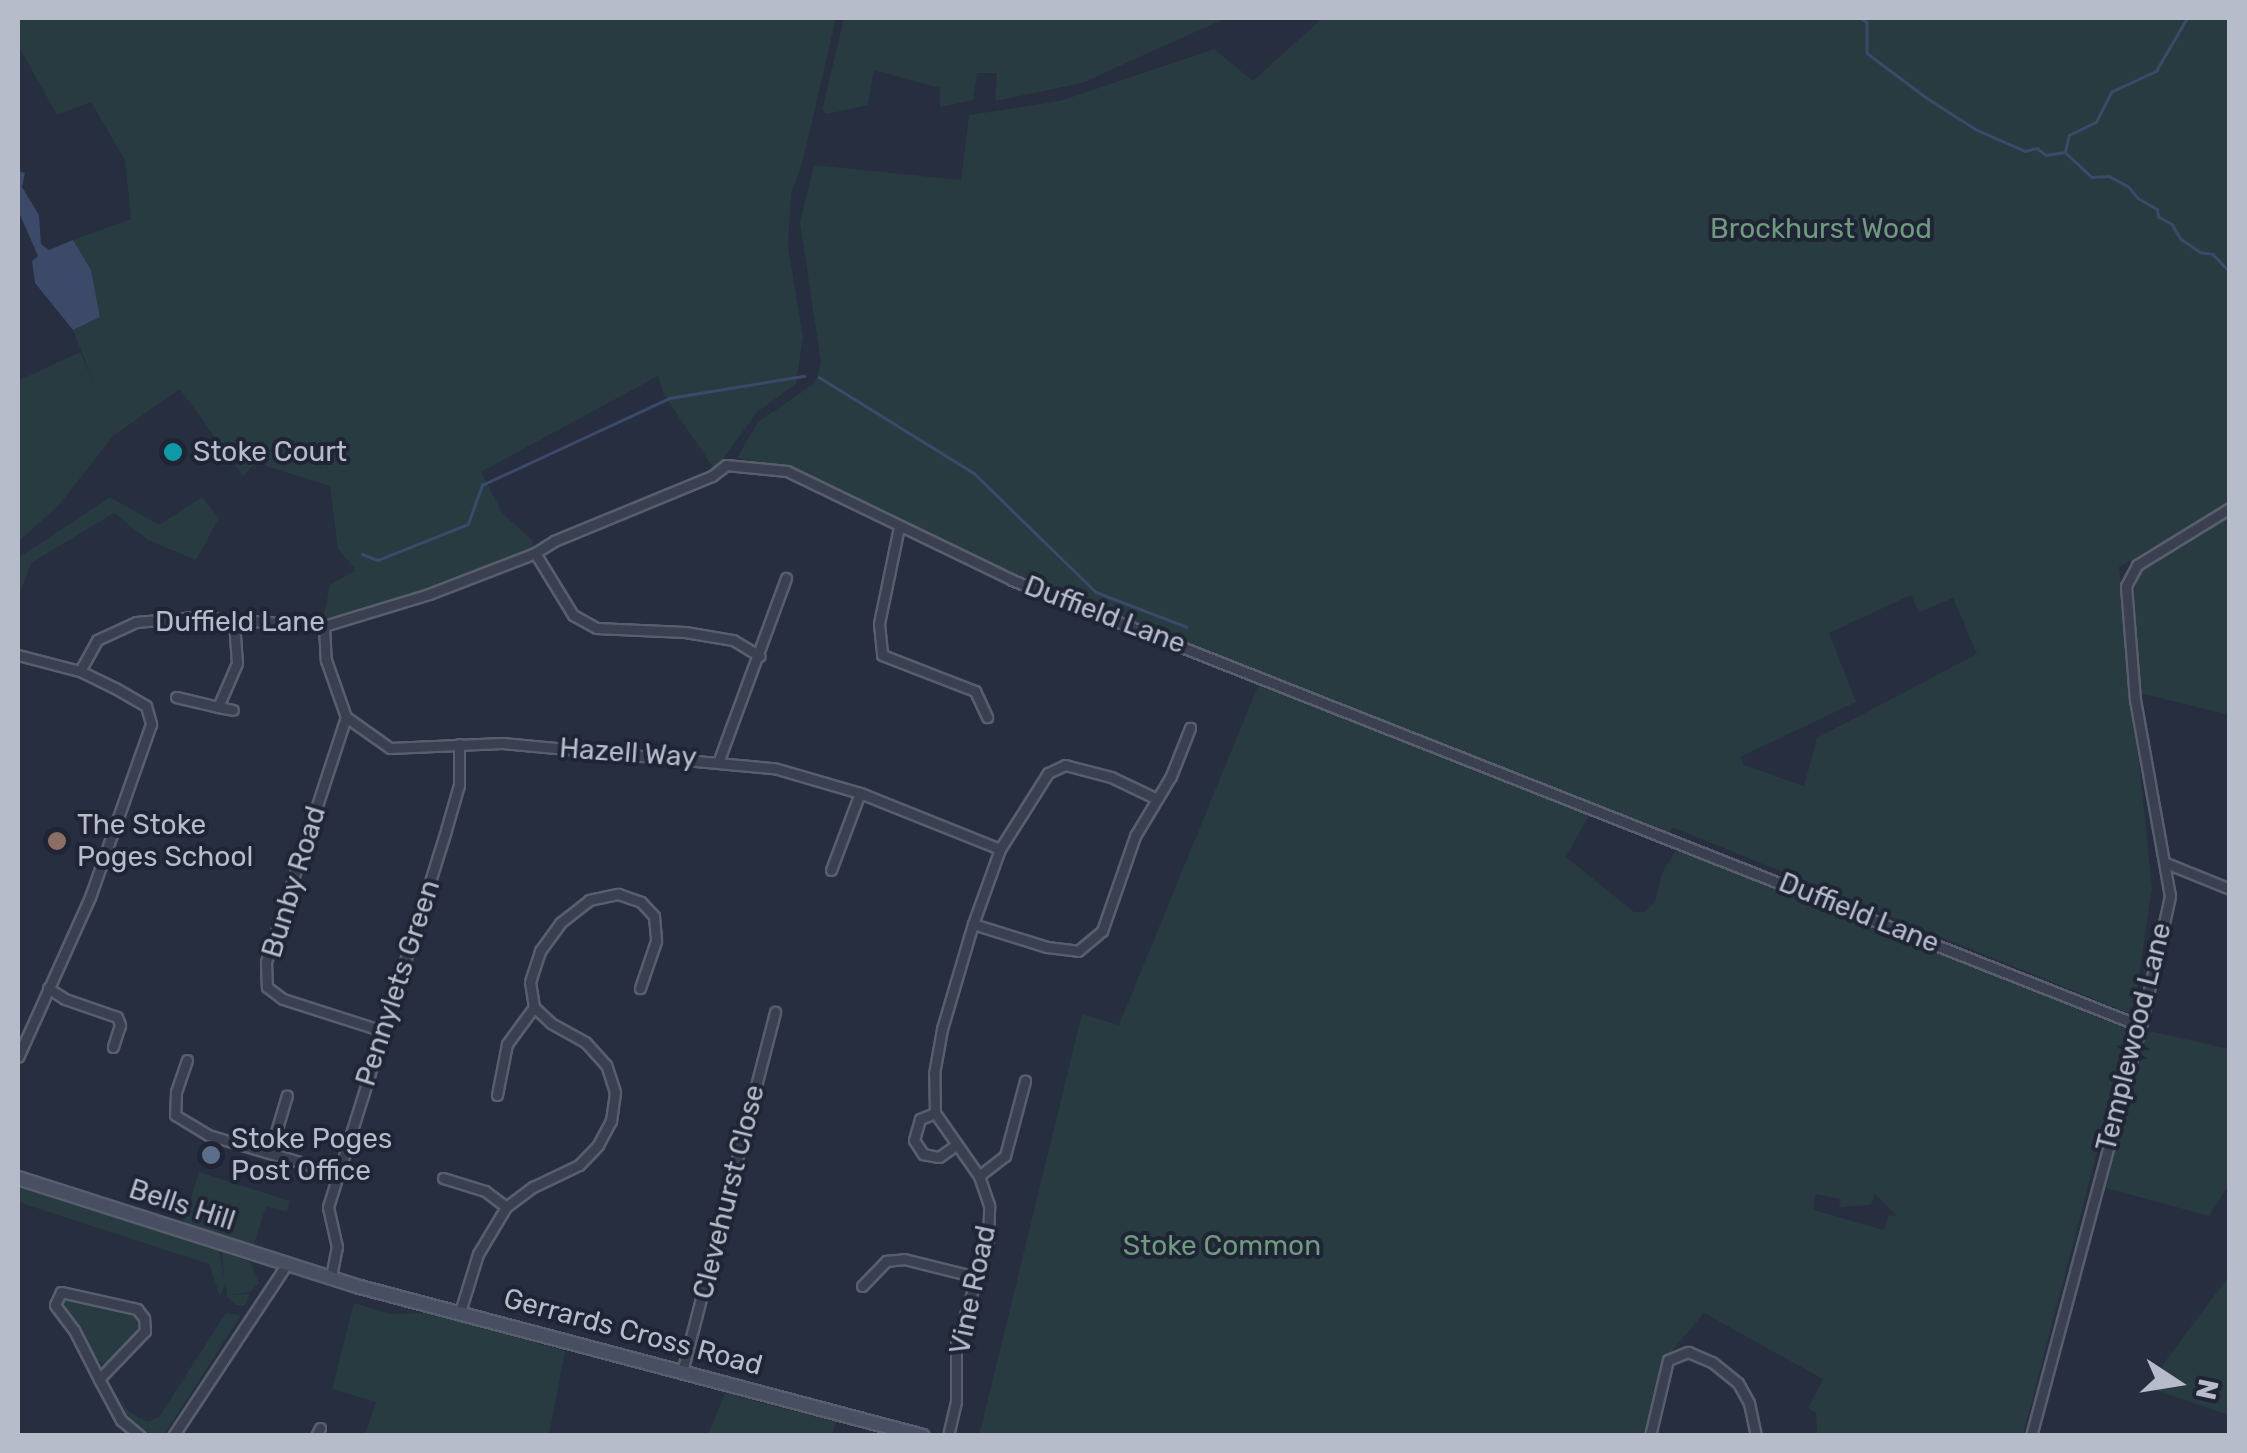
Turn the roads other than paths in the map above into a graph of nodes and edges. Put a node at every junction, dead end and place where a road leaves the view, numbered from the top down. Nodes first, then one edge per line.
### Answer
1 (2230, 508) edge
2 (899, 527) junction
3 (536, 553) junction
4 (786, 578) dead end
5 (234, 622) junction
6 (324, 626) junction
7 (18, 655) edge
8 (760, 656) junction
9 (80, 671) junction
10 (176, 697) dead end
11 (218, 707) junction
12 (233, 710) dead end
13 (346, 717) junction
14 (987, 717) dead end
15 (1190, 728) dead end
16 (459, 744) junction
17 (719, 760) junction
18 (860, 793) junction
19 (1155, 798) junction
20 (1000, 849) junction
21 (2166, 863) junction
22 (831, 870) dead end
23 (2230, 890) edge
24 (973, 924) junction
25 (48, 988) junction
26 (640, 988) dead end
27 (534, 1006) junction
28 (775, 1012) dead end
29 (2140, 1026) junction
30 (383, 1031) junction
31 (113, 1047) dead end
32 (18, 1058) edge
33 (187, 1060) dead end
34 (1025, 1081) dead end
35 (288, 1095) dead end
36 (497, 1095) dead end
37 (935, 1113) junction
38 (955, 1146) junction
39 (270, 1152) junction
40 (337, 1172) junction
41 (979, 1176) junction
42 (18, 1178) edge
43 (443, 1178) dead end
44 (506, 1207) junction
45 (287, 1264) junction
46 (976, 1277) junction
47 (331, 1278) junction
48 (862, 1286) dead end
49 (460, 1312) junction
50 (682, 1372) junction
51 (99, 1379) junction
52 (140, 1436) edge
53 (173, 1436) edge
54 (923, 1436) edge
55 (948, 1436) edge
56 (1650, 1436) edge
57 (1756, 1436) edge
58 (2031, 1436) edge

1 - 21 street, Templewood Lane
2 - 3 street, Duffield Lane
2 - 14 street
2 - 29 street, Duffield Lane
3 - 6 street, Duffield Lane
3 - 8 street
4 - 8 street
5 - 6 street, Duffield Lane
5 - 9 street, Duffield Lane
5 - 11 street
6 - 13 street
7 - 9 street
8 - 17 street
9 - 25 street
10 - 11 street
11 - 12 street
13 - 16 street, Hazell Way
13 - 30 street, Bunby Road
15 - 19 street
16 - 17 street, Hazell Way
16 - 30 street, Pennylets Green
17 - 18 street, Hazell Way
18 - 20 street, Hazell Way
18 - 22 street
19 - 20 street
19 - 24 street
20 - 24 street
21 - 23 street
21 - 29 street, Templewood Lane
24 - 37 street
25 - 31 street
25 - 32 street
26 - 27 street
27 - 36 street
27 - 44 street
28 - 50 street, Clevehurst Close
29 - 58 street, Templewood Lane
30 - 40 street, Pennylets Green
33 - 39 street
34 - 41 street
35 - 39 street
37 - 38 street, Vine Road
37 - 38 street
38 - 41 street, Vine Road
39 - 40 street
40 - 47 street, Pennylets Green
41 - 46 street, Vine Road
42 - 45 main road, Bells Hill
43 - 44 street
44 - 49 street
45 - 47 main road, Bells Hill
45 - 53 street
46 - 48 street
46 - 55 street, Vine Road
47 - 49 main road, Gerrards Cross Road
49 - 50 main road, Gerrards Cross Road
50 - 54 main road, Gerrards Cross Road
51 - 51 street
51 - 52 street
56 - 57 street

